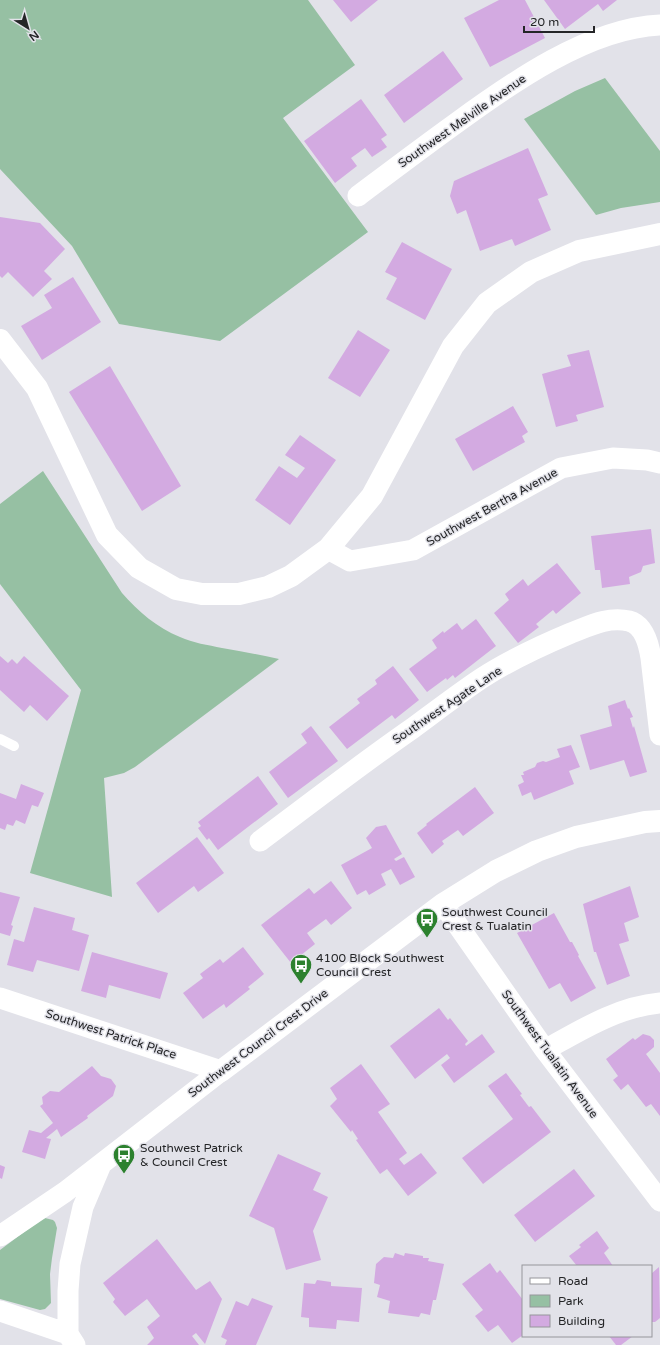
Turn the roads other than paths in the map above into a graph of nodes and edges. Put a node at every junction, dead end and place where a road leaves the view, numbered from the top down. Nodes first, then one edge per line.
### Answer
1 (660, 25) edge
2 (358, 196) dead end
3 (660, 234) edge
4 (0, 340) edge
5 (660, 463) edge
6 (328, 549) junction
7 (660, 735) edge
8 (0, 739) edge
9 (14, 746) dead end
10 (660, 821) edge
11 (260, 841) dead end
12 (443, 904) junction
13 (0, 998) edge
14 (660, 1003) edge
15 (545, 1050) junction
16 (221, 1071) junction
17 (101, 1164) junction
18 (660, 1201) edge
19 (0, 1236) edge
20 (0, 1310) edge
21 (72, 1339) edge

1 - 2 street, Southwest Melville Avenue
3 - 6 street
4 - 6 street
5 - 6 street, Southwest Bertha Avenue
7 - 11 street, Southwest Agate Lane
8 - 9 lane
10 - 12 street, Southwest Council Crest Drive
12 - 15 street, Southwest Tualatin Avenue
12 - 16 street, Southwest Council Crest Drive
13 - 16 street, Southwest Patrick Place
14 - 15 street
15 - 18 street, Southwest Tualatin Avenue
16 - 17 street, Southwest Council Crest Drive
17 - 19 street, Southwest Council Crest Drive
17 - 21 street
20 - 21 street

